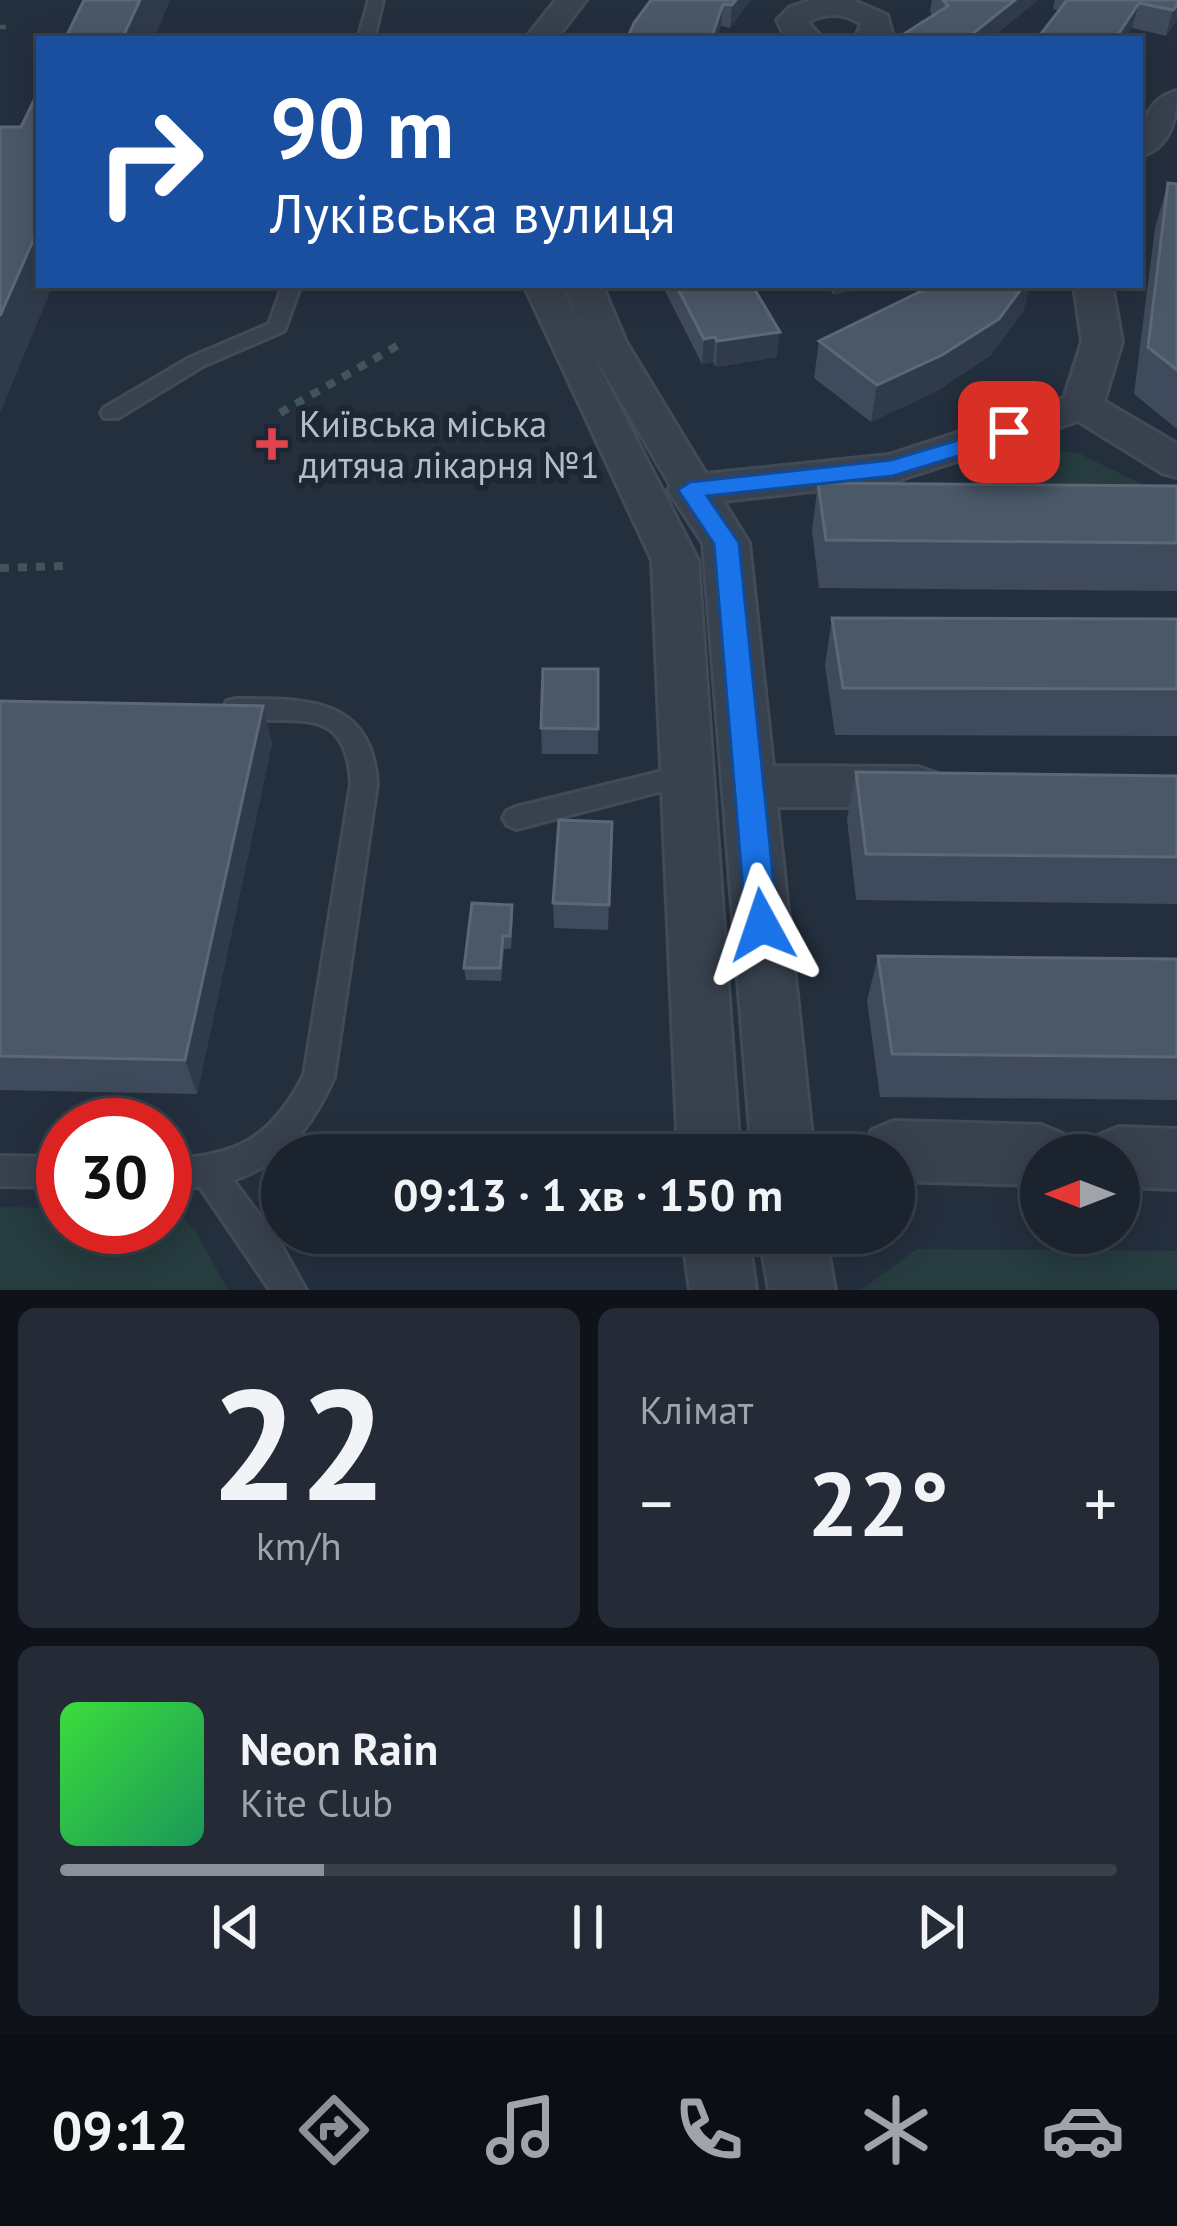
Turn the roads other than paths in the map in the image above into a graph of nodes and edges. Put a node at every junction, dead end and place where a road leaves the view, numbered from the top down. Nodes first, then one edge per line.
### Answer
1 (376, 0) edge
2 (571, 0) edge
3 (598, 0) edge
4 (367, 36) edge
5 (542, 36) edge
6 (570, 36) edge
7 (801, 36) edge
8 (874, 36) edge
9 (1177, 100) edge
10 (1143, 142) edge
11 (291, 288) edge
12 (544, 288) edge
13 (584, 288) edge
14 (1092, 288) edge
15 (1082, 406) junction
16 (111, 412) dead end
17 (1177, 463) edge
18 (690, 490) junction
19 (202, 707) edge
20 (687, 775) junction
21 (749, 786) junction
22 (963, 787) edge
23 (516, 818) dead end
24 (708, 1134) edge
25 (781, 1134) edge
26 (915, 1152) edge
27 (1020, 1154) edge
28 (1140, 1158) edge
29 (1177, 1159) edge
30 (0, 1171) edge
31 (36, 1172) edge
32 (192, 1175) edge
33 (210, 1175) junction
34 (719, 1254) edge
35 (796, 1254) edge
36 (289, 1290) edge
37 (723, 1290) edge
38 (802, 1290) edge

1 - 4 lane
2 - 5 street
3 - 6 street
7 - 8 street
9 - 10 street
11 - 16 lane
12 - 20 street
13 - 18 street
14 - 15 street
15 - 17 street
15 - 18 street
18 - 21 street
19 - 33 lane
20 - 23 lane
20 - 24 street
21 - 22 street
21 - 25 street
26 - 27 street
28 - 29 street
30 - 31 lane
32 - 33 lane
33 - 36 lane
34 - 37 street
35 - 38 street

